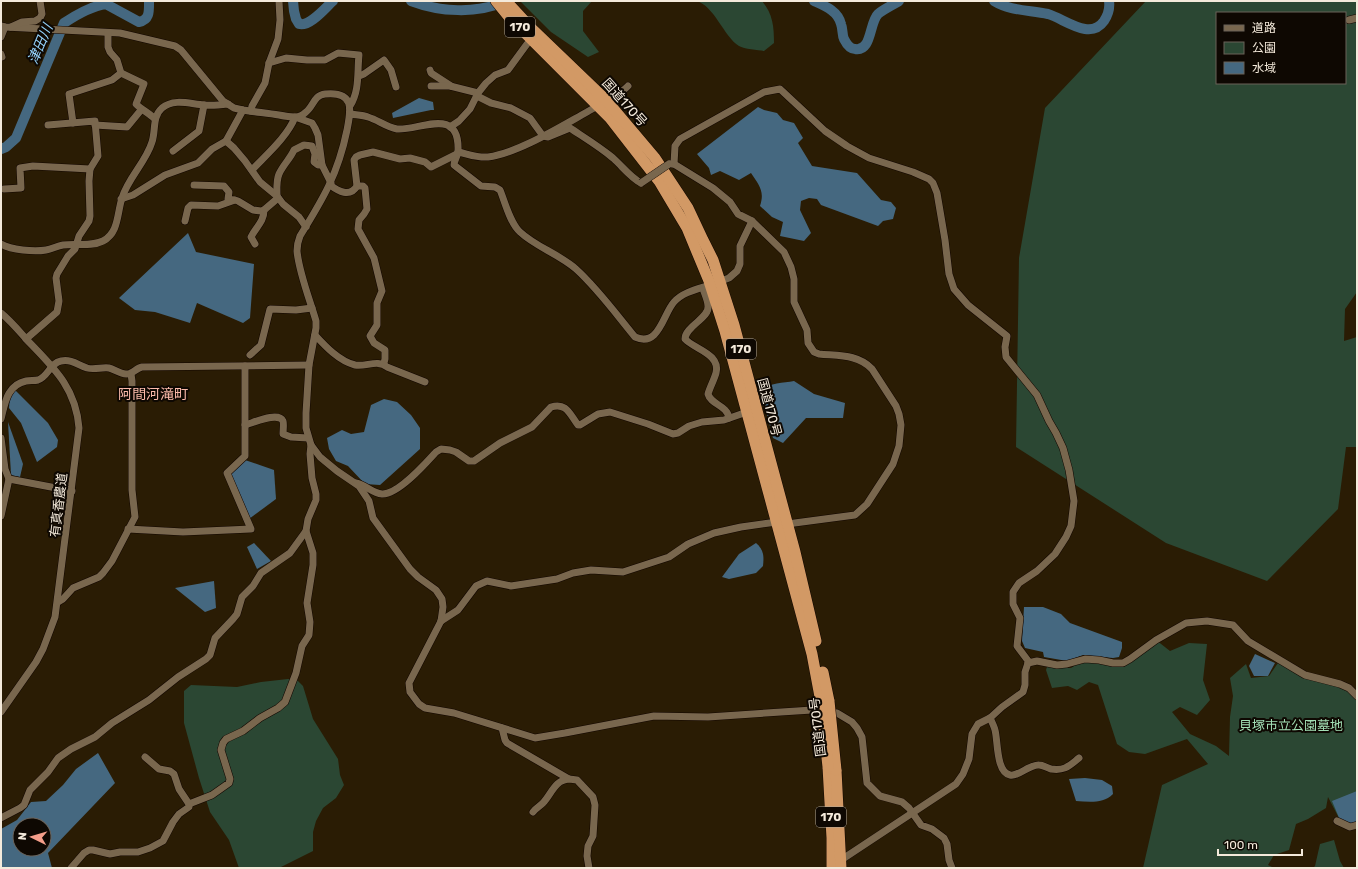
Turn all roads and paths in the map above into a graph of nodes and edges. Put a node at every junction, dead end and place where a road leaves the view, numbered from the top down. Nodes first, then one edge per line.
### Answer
1 (40, 1) edge
2 (279, 1) edge
3 (496, 1) edge
4 (506, 1) edge
5 (1357, 18) edge
6 (1349, 20) dead end
7 (6, 27) edge
8 (108, 33) junction
9 (1, 37) edge
10 (527, 44) dead end
11 (548, 50) junction
12 (270, 63) junction
13 (430, 70) dead end
14 (121, 73) junction
15 (359, 76) junction
16 (396, 86) dead end
17 (432, 86) dead end
18 (628, 86) dead end
19 (453, 87) junction
20 (477, 95) junction
21 (602, 103) junction
22 (228, 104) junction
23 (204, 105) junction
24 (350, 106) junction
25 (141, 110) junction
26 (243, 110) junction
27 (251, 111) junction
28 (350, 114) junction
29 (295, 117) junction
30 (155, 120) junction
31 (73, 123) junction
32 (48, 125) dead end
33 (95, 125) junction
34 (450, 127) junction
35 (543, 136) junction
36 (226, 141) junction
37 (173, 150) dead end
38 (458, 153) junction
39 (671, 164) junction
40 (322, 165) junction
41 (90, 169) junction
42 (252, 170) junction
43 (330, 184) junction
44 (194, 185) dead end
45 (357, 186) junction
46 (4, 189) dead end
47 (278, 197) junction
48 (122, 198) junction
49 (235, 200) junction
50 (264, 210) junction
51 (185, 221) dead end
52 (752, 221) junction
53 (306, 227) junction
54 (1, 244) edge
55 (77, 244) junction
56 (255, 244) dead end
57 (711, 284) junction
58 (312, 308) junction
59 (1, 313) edge
60 (315, 335) junction
61 (26, 339) junction
62 (250, 355) dead end
63 (384, 364) junction
64 (52, 365) junction
65 (309, 365) junction
66 (245, 366) junction
67 (130, 374) junction
68 (425, 382) dead end
69 (747, 412) junction
70 (729, 418) junction
71 (1, 419) edge
72 (245, 425) junction
73 (1, 438) edge
74 (309, 441) junction
75 (9, 479) junction
76 (355, 483) junction
77 (72, 491) junction
78 (2, 502) edge
79 (1, 516) edge
80 (782, 523) junction
81 (128, 529) junction
82 (306, 531) junction
83 (58, 602) junction
84 (441, 621) junction
85 (1028, 663) junction
86 (1357, 696) edge
87 (1, 712) edge
88 (990, 718) junction
89 (502, 728) junction
90 (145, 757) dead end
91 (1079, 758) dead end
92 (569, 779) junction
93 (189, 804) junction
94 (533, 812) dead end
95 (912, 813) junction
96 (1, 818) edge
97 (1337, 821) dead end
98 (1357, 825) edge
99 (835, 866) edge
100 (71, 868) edge
101 (589, 868) edge
102 (952, 868) edge

1 - 7 street
2 - 12 street
3 - 11 highway, 国道170号 / 170
4 - 11 highway, 国道170号 / 170
5 - 6 street
7 - 8 street
7 - 9 street
8 - 14 street
8 - 22 street
10 - 20 street
11 - 21 highway, 国道170号 / 170
12 - 15 street
12 - 27 street
13 - 19 street
14 - 25 street
14 - 31 street
15 - 16 street
15 - 24 street
17 - 19 street
18 - 21 street
19 - 20 street
20 - 34 street
20 - 35 street
21 - 35 street
21 - 57 highway, 国道170号 / 170
22 - 23 street
22 - 26 street
23 - 30 street
23 - 37 street
24 - 28 street
24 - 29 street
25 - 30 street
25 - 33 street
26 - 27 street
26 - 36 street
27 - 29 street
28 - 34 street
28 - 43 street
29 - 40 street
29 - 42 street
30 - 48 street
31 - 32 street
31 - 33 street
33 - 41 street
34 - 38 street
35 - 38 street
35 - 39 street, bridge
36 - 42 street
36 - 48 street
38 - 45 street
38 - 57 street
39 - 52 street
39 - 85 street
40 - 43 street
40 - 47 street
41 - 46 street
41 - 55 street
42 - 47 street
43 - 45 street
43 - 53 street
44 - 49 street
45 - 63 street
47 - 50 street
47 - 53 street
48 - 55 street
49 - 50 street
49 - 51 street
50 - 56 street
52 - 57 street
52 - 80 street
53 - 58 street
54 - 55 street
55 - 61 street
57 - 69 highway, 国道170号 / 170
57 - 70 street
57 - 80 highway, 国道170号 / 170
58 - 60 street
58 - 62 street
59 - 61 street, 有真香農道
60 - 63 street
60 - 65 street
61 - 64 street, 有真香農道
63 - 68 street
64 - 67 street
64 - 71 street
64 - 77 street, 有真香農道
65 - 66 street
65 - 74 street
66 - 67 street
66 - 72 street
67 - 81 street
69 - 70 street
69 - 80 highway, 国道170号 / 170
70 - 76 street
72 - 74 street
72 - 81 street
73 - 75 street
74 - 76 street
74 - 82 street
75 - 77 street
75 - 78 street
76 - 84 street
77 - 83 street, 有真香農道
78 - 79 street
80 - 84 street
80 - 99 highway, 国道170号 / 170, bridge
81 - 83 street
82 - 93 street
82 - 96 street
83 - 87 street, 有真香農道
84 - 89 street
85 - 86 street
85 - 88 street
88 - 91 street
88 - 95 street
89 - 92 street
89 - 95 street
90 - 93 street
92 - 94 street
92 - 101 street
93 - 100 street
95 - 99 street
95 - 102 street
97 - 98 street

